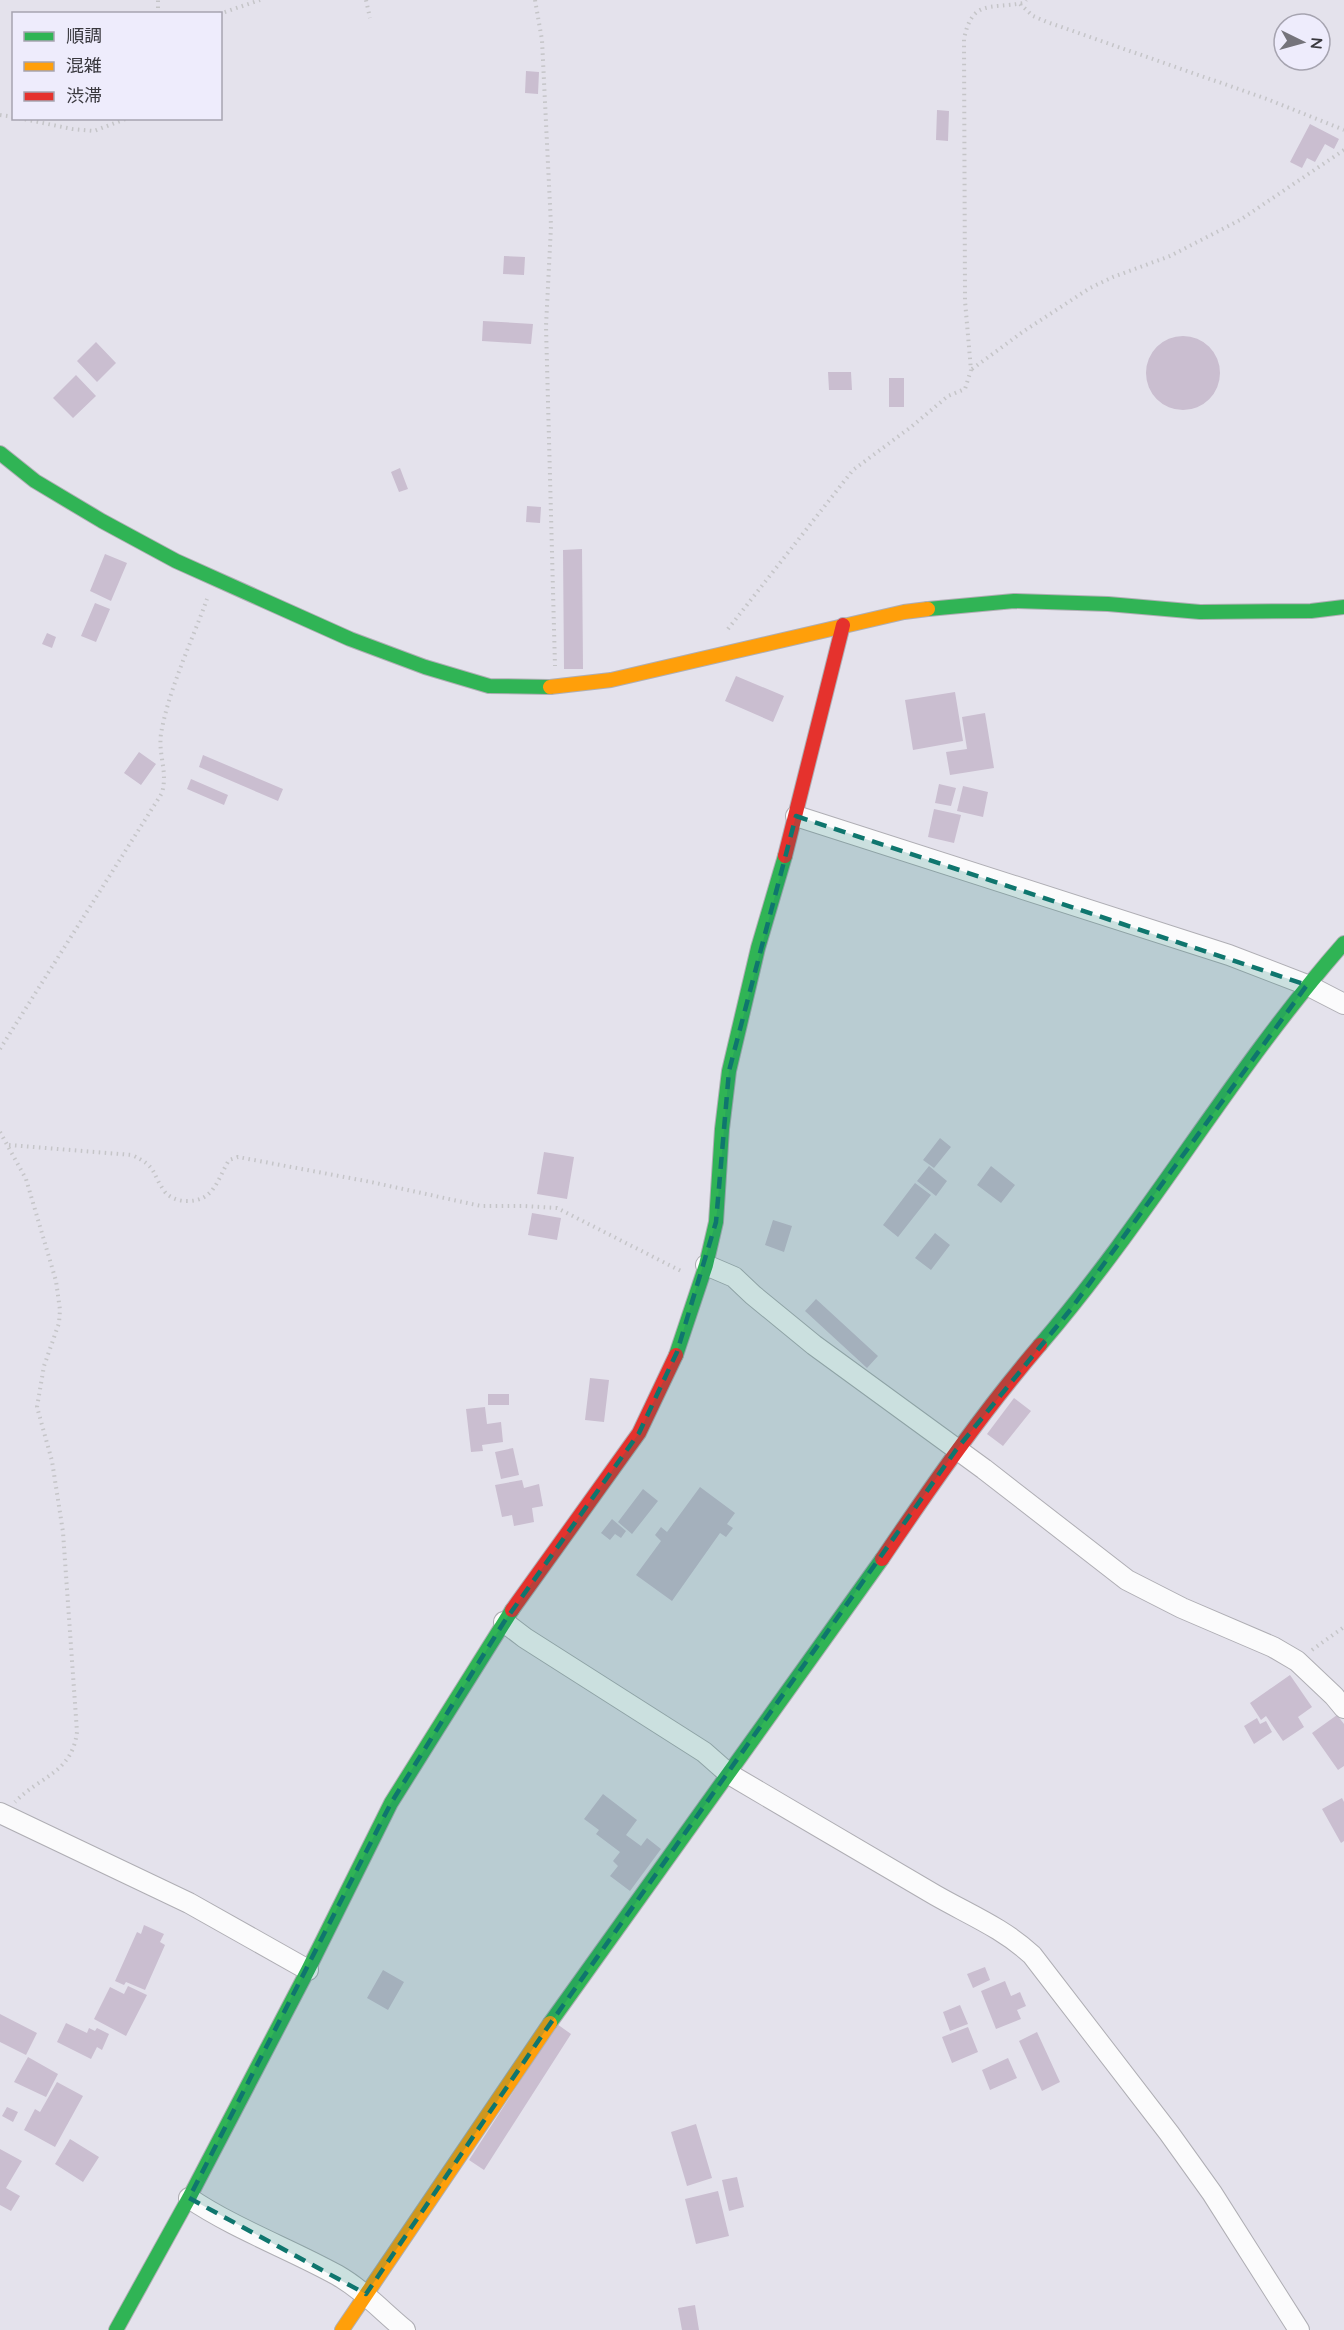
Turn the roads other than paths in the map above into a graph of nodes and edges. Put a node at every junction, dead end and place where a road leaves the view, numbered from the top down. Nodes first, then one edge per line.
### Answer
1 (0, 453) edge
2 (1344, 607) edge
3 (843, 625) junction
4 (796, 816) junction
5 (1344, 943) edge
6 (1307, 985) junction
7 (1344, 1004) edge
8 (704, 1273) junction
9 (956, 1450) junction
10 (504, 1622) junction
11 (1344, 1708) edge
12 (729, 1774) junction
13 (3, 1813) edge
14 (308, 1970) junction
15 (189, 2198) junction
16 (366, 2294) junction
17 (116, 2330) edge
18 (342, 2330) edge
19 (405, 2330) edge
20 (1299, 2330) edge

1 - 3 street
2 - 3 street
3 - 4 street
4 - 6 street
4 - 8 street
5 - 6 street
6 - 7 street
6 - 9 street
8 - 9 street
8 - 10 street
9 - 11 street
9 - 12 street
10 - 12 street
10 - 14 street
12 - 16 street
12 - 20 street
13 - 14 street
14 - 15 street
15 - 16 street
15 - 17 street
16 - 18 street
16 - 19 street

